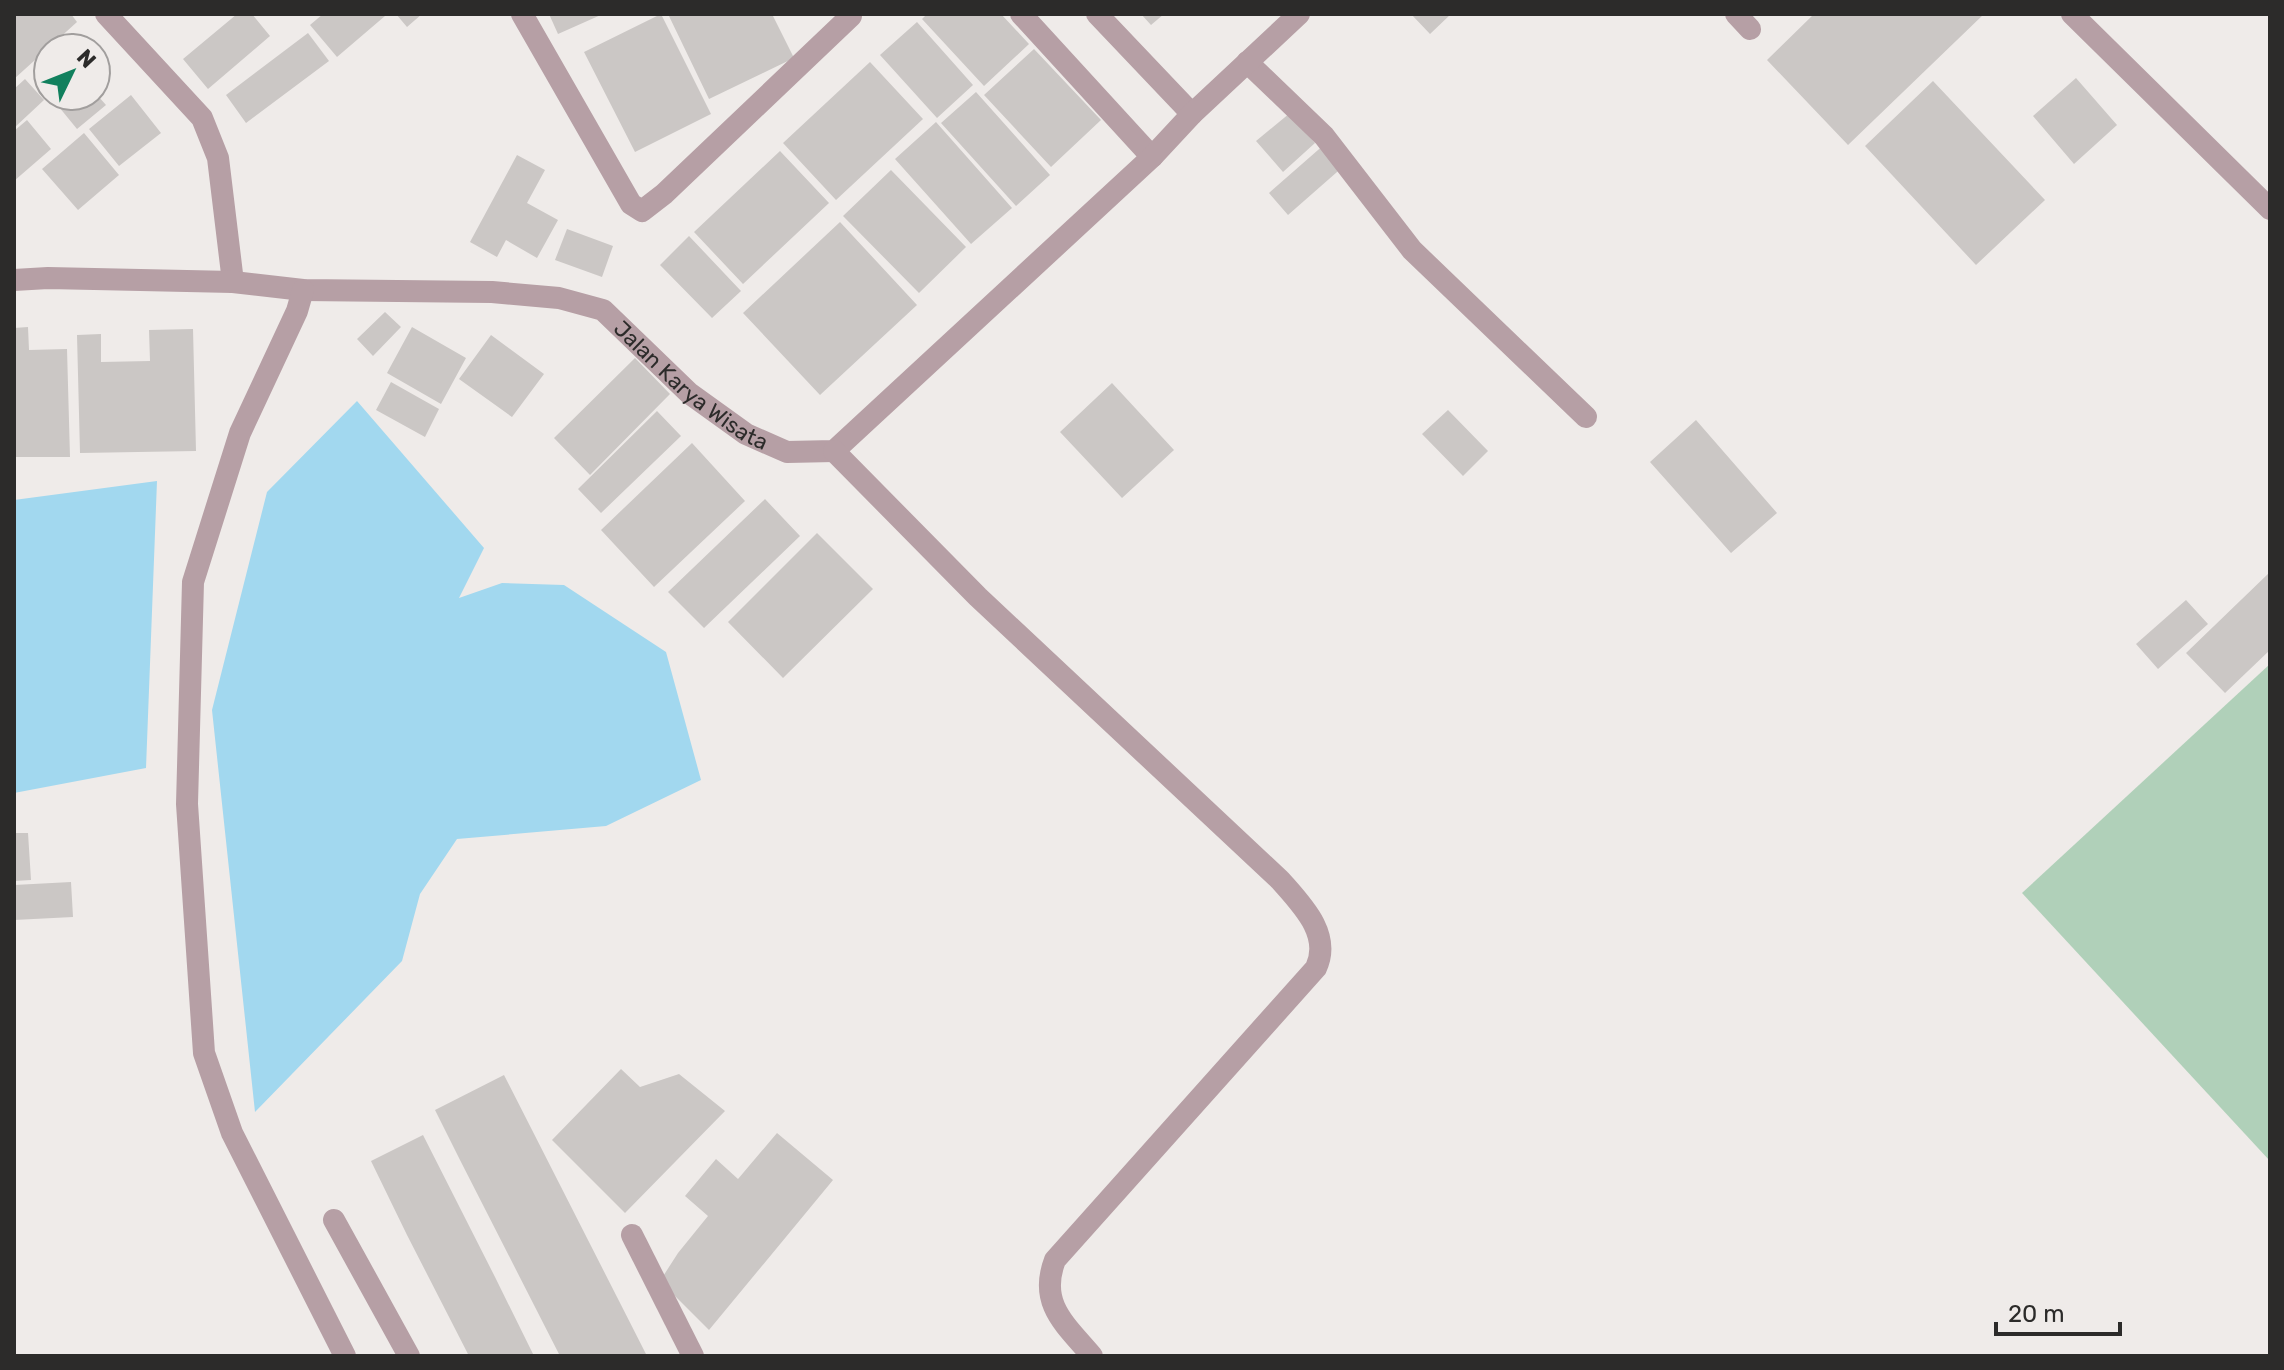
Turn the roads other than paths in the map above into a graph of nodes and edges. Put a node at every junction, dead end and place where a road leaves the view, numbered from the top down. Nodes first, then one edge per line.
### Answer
1 (522, 14) edge
2 (1021, 14) edge
3 (1097, 14) edge
4 (1299, 14) edge
5 (2072, 14) edge
6 (851, 15) edge
7 (115, 17) edge
8 (1247, 62) junction
9 (1192, 114) junction
10 (1152, 157) junction
11 (2270, 209) edge
12 (14, 280) edge
13 (233, 282) junction
14 (303, 290) junction
15 (1586, 417) dead end
16 (834, 451) junction
17 (334, 1220) dead end
18 (632, 1235) dead end
19 (345, 1356) edge
20 (409, 1356) edge
21 (693, 1356) edge
22 (1092, 1356) edge

1 - 6 street
2 - 10 street
3 - 9 street
4 - 8 street
5 - 11 street
7 - 13 street
8 - 9 street
8 - 15 street
9 - 10 street
10 - 16 street
12 - 13 street, Jalan Karya Wisata
13 - 14 street, Jalan Karya Wisata
14 - 16 street, Jalan Karya Wisata
14 - 19 street
16 - 22 street
17 - 20 street
18 - 21 street

